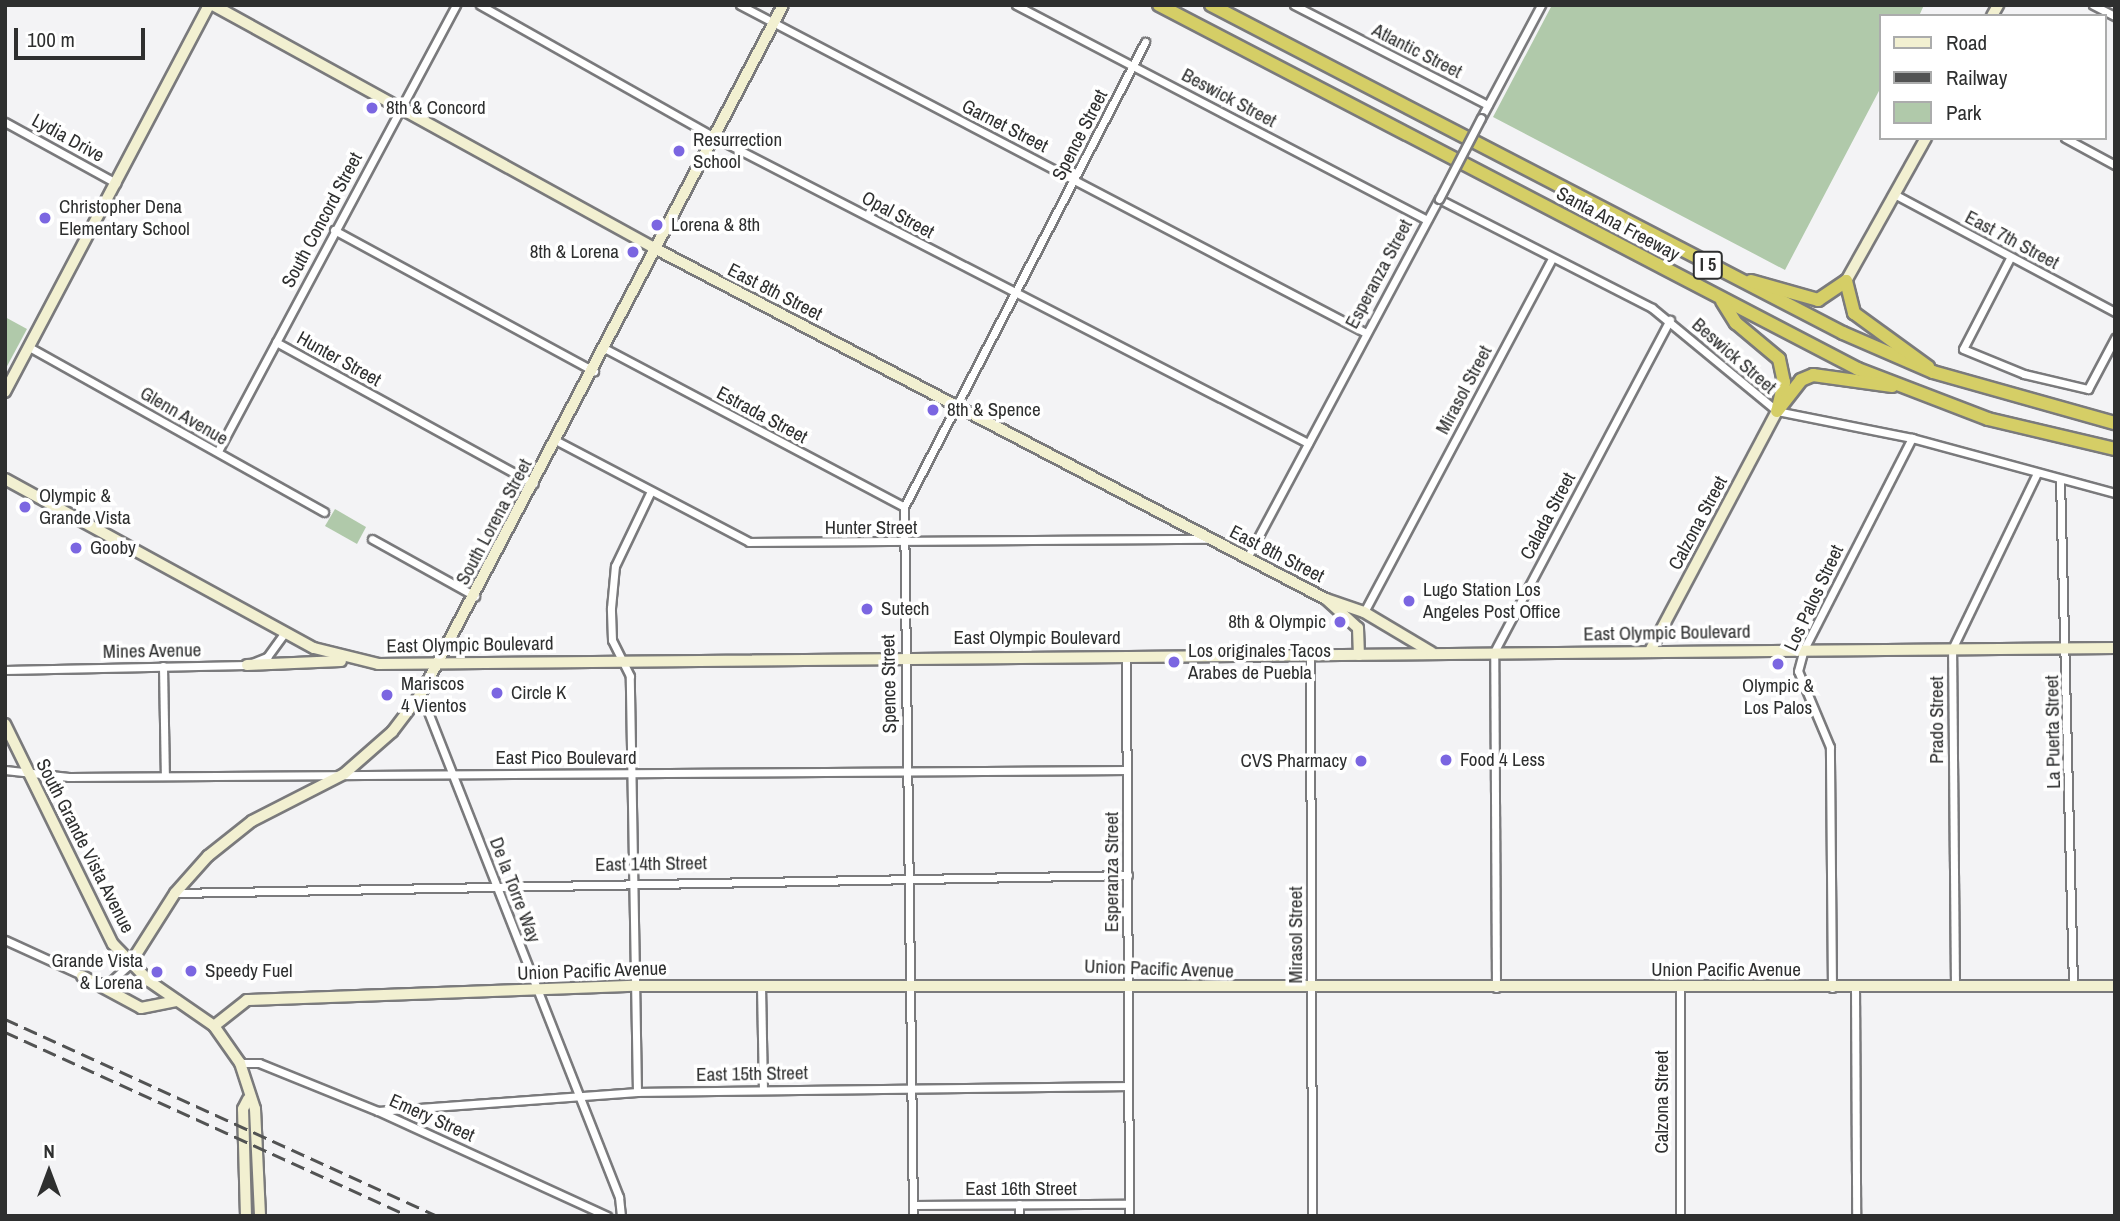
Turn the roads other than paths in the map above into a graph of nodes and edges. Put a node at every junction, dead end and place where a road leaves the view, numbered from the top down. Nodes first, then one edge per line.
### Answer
1 (211, 5) edge
2 (456, 5) edge
3 (480, 5) edge
4 (740, 5) edge
5 (783, 5) edge
6 (1016, 5) edge
7 (1159, 5) edge
8 (1211, 5) edge
9 (1294, 5) edge
10 (1541, 5) edge
11 (2093, 5) edge
12 (2115, 16) edge
13 (774, 24) junction
14 (1145, 42) dead end
15 (1134, 66) junction
16 (1488, 105) junction
17 (399, 107) junction
18 (5, 122) edge
19 (716, 138) junction
20 (1925, 140) edge
21 (2069, 140) edge
22 (2115, 165) edge
23 (1075, 180) junction
24 (116, 183) junction
25 (1894, 194) junction
26 (1439, 199) junction
27 (1426, 219) junction
28 (334, 230) junction
29 (658, 250) junction
30 (1552, 258) junction
31 (2010, 258) junction
32 (1726, 274) junction
33 (1846, 281) junction
34 (1014, 293) junction
35 (1722, 301) junction
36 (2115, 312) edge
37 (1670, 320) junction
38 (1366, 333) junction
39 (2115, 338) edge
40 (276, 342) junction
41 (29, 347) junction
42 (606, 349) junction
43 (594, 371) junction
44 (1933, 372) junction
45 (1897, 385) junction
46 (5, 392) edge
47 (957, 406) junction
48 (1777, 411) junction
49 (2115, 423) edge
50 (1912, 438) junction
51 (557, 441) junction
52 (1308, 443) junction
53 (2115, 449) edge
54 (218, 451) junction
55 (2037, 473) junction
56 (5, 479) edge
57 (2060, 479) junction
58 (534, 484) junction
59 (650, 493) junction
60 (2115, 493) edge
61 (904, 507) junction
62 (324, 512) dead end
63 (372, 539) dead end
64 (1209, 539) junction
65 (902, 544) junction
66 (1247, 558) junction
67 (475, 596) junction
68 (1326, 599) junction
69 (1364, 612) junction
70 (285, 632) junction
71 (2062, 648) junction
72 (2115, 648) edge
73 (1804, 649) junction
74 (1952, 649) junction
75 (1650, 651) junction
76 (1494, 652) junction
77 (1433, 653) junction
78 (1310, 654) junction
79 (1359, 654) junction
80 (1126, 655) junction
81 (904, 657) junction
82 (624, 659) junction
83 (350, 661) junction
84 (438, 663) junction
85 (247, 665) junction
86 (163, 666) junction
87 (5, 670) edge
88 (421, 694) junction
89 (5, 724) edge
90 (5, 770) edge
91 (1127, 770) junction
92 (27, 771) junction
93 (905, 772) junction
94 (344, 774) junction
95 (453, 774) junction
96 (633, 774) junction
97 (165, 776) junction
98 (1128, 875) junction
99 (907, 877) junction
100 (635, 879) junction
101 (497, 884) junction
102 (175, 893) junction
103 (5, 940) edge
104 (130, 964) junction
105 (82, 975) junction
106 (908, 984) junction
107 (636, 986) junction
108 (761, 986) junction
109 (1128, 986) junction
110 (1955, 986) junction
111 (2073, 986) junction
112 (2115, 986) edge
113 (1855, 987) junction
114 (1312, 988) junction
115 (1496, 988) junction
116 (1679, 988) junction
117 (1832, 988) junction
118 (535, 990) junction
119 (177, 1001) junction
120 (214, 1026) junction
121 (240, 1063) junction
122 (1128, 1086) junction
123 (911, 1087) junction
124 (763, 1090) junction
125 (637, 1092) junction
126 (248, 1099) junction
127 (580, 1100) junction
128 (378, 1111) junction
129 (1129, 1204) junction
130 (912, 1205) junction
131 (1019, 1205) junction
132 (246, 1216) edge
133 (260, 1216) edge
134 (607, 1216) edge
135 (621, 1216) edge
136 (913, 1216) edge
137 (1019, 1216) edge
138 (1129, 1216) edge
139 (1312, 1216) edge
140 (1680, 1216) edge
141 (1856, 1216) edge

1 - 17 main road, East 8th Street
1 - 24 main road
2 - 17 street, South Concord Street
3 - 19 street, Opal Street
4 - 13 street, Garnet Street
5 - 13 main road, South Lorena Street
6 - 15 street, Beswick Street
7 - 35 highway, Santa Ana Freeway / I 5
8 - 32 highway, Santa Ana Freeway / I 5
9 - 16 street, Atlantic Street
10 - 16 street, Esperanza Street
11 - 12 street
13 - 19 main road, South Lorena Street
13 - 23 street, Garnet Street
14 - 15 street, Spence Street
15 - 23 street, Spence Street
15 - 27 street, Beswick Street
16 - 26 street, Esperanza Street, bridge
17 - 28 street, South Concord Street
17 - 29 main road, East 8th Street
18 - 24 street, Lydia Drive
19 - 29 main road, South Lorena Street
19 - 34 street, Opal Street
20 - 25 main road
21 - 22 street
23 - 34 street, Spence Street
23 - 38 street, Garnet Street
24 - 41 main road
25 - 31 street, East 7th Street
25 - 33 main road
26 - 27 street, Esperanza Street
26 - 30 street, Beswick Street
27 - 38 street, Esperanza Street
28 - 40 street, South Concord Street
28 - 43 street
29 - 42 main road, South Lorena Street
29 - 47 main road, East 8th Street
30 - 37 street, Beswick Street
30 - 69 street, Mirasol Street
31 - 36 street, East 7th Street
31 - 39 street
32 - 33 highway
32 - 44 highway, Santa Ana Freeway / I 5
33 - 44 highway
34 - 47 street, Spence Street
34 - 52 street, Opal Street
35 - 45 highway, Santa Ana Freeway / I 5
35 - 48 highway
37 - 48 street, Beswick Street
37 - 76 street, Calada Street
38 - 52 street, Esperanza Street
40 - 54 street, South Concord Street
40 - 58 street, Hunter Street
41 - 46 main road
41 - 54 street, Glenn Avenue
42 - 43 main road, South Lorena Street
42 - 61 street, Estrada Street
43 - 51 main road, South Lorena Street
44 - 49 highway, Santa Ana Freeway / I 5
45 - 48 highway
45 - 53 highway, Santa Ana Freeway / I 5
47 - 61 street, Spence Street
47 - 64 main road, East 8th Street
48 - 50 street, Beswick Street
48 - 75 main road, Calzona Street
50 - 55 street, Beswick Street
50 - 73 street, Los Palos Street
51 - 58 main road, South Lorena Street
51 - 59 street, Hunter Street
52 - 66 street, Esperanza Street
54 - 62 street, Glenn Avenue
55 - 57 street, Beswick Street
55 - 74 street, Prado Street
56 - 70 main road, East Olympic Boulevard
57 - 60 street, Beswick Street
57 - 71 street, La Puerta Street
58 - 67 main road, South Lorena Street
59 - 65 street, Hunter Street
59 - 82 street
61 - 65 street, Spence Street
63 - 67 street
64 - 65 street, Hunter Street
64 - 66 main road, East 8th Street
65 - 81 street, Spence Street
66 - 68 main road, East 8th Street
67 - 84 main road, South Lorena Street
68 - 69 main road, East 8th Street
68 - 79 main road, East 8th Street
69 - 77 main road, East 8th Street
70 - 83 main road, East Olympic Boulevard
70 - 85 street
71 - 72 main road, East Olympic Boulevard
71 - 74 main road, East Olympic Boulevard
71 - 111 street, La Puerta Street
73 - 74 main road, East Olympic Boulevard
73 - 75 main road, East Olympic Boulevard
73 - 117 street, Los Palos Street
74 - 110 street, Prado Street
75 - 76 main road, East Olympic Boulevard
76 - 77 main road, East Olympic Boulevard
76 - 115 street, Calada Street
77 - 79 main road, East Olympic Boulevard
78 - 79 main road, East Olympic Boulevard
78 - 80 main road, East Olympic Boulevard
78 - 114 street, Mirasol Street
80 - 81 main road, East Olympic Boulevard
80 - 91 street, Esperanza Street
81 - 82 main road, East Olympic Boulevard
81 - 93 street, Spence Street
82 - 84 main road, East Olympic Boulevard
82 - 96 street
83 - 84 main road, East Olympic Boulevard
83 - 85 main road
84 - 88 main road, South Lorena Street
85 - 86 street, Mines Avenue
86 - 87 street, Mines Avenue
86 - 97 street
88 - 94 main road, South Lorena Street
88 - 95 street, De la Torre Way
89 - 92 main road, South Grande Vista Avenue
90 - 92 street, East Pico Boulevard
91 - 93 street, East Pico Boulevard
91 - 98 street, Esperanza Street
92 - 97 street, East Pico Boulevard
92 - 104 main road, South Grande Vista Avenue
93 - 96 street, East Pico Boulevard
93 - 99 street, Spence Street
94 - 95 street, East Pico Boulevard
94 - 97 street, East Pico Boulevard
94 - 102 main road, South Lorena Street
95 - 96 street, East Pico Boulevard
95 - 101 street, De la Torre Way
96 - 100 street
98 - 99 street, East 14th Street
98 - 109 street, Esperanza Street
99 - 100 street, East 14th Street
99 - 106 street, Spence Street
100 - 101 street, East 14th Street
100 - 107 street
101 - 102 street, East 14th Street
101 - 118 street, De la Torre Way
102 - 104 main road, South Lorena Street
103 - 105 street
104 - 105 street
104 - 119 main road, South Grande Vista Avenue
105 - 119 main road
106 - 108 main road, Union Pacific Avenue
106 - 109 main road, Union Pacific Avenue
106 - 123 street, Spence Street
107 - 108 main road, Union Pacific Avenue
107 - 118 main road, Union Pacific Avenue
107 - 125 street
108 - 124 street
109 - 114 main road, Union Pacific Avenue
109 - 122 street, Esperanza Street
110 - 111 main road, Union Pacific Avenue
110 - 113 main road, Union Pacific Avenue
111 - 112 main road, Union Pacific Avenue
113 - 117 main road, Union Pacific Avenue
113 - 141 street
114 - 115 main road, Union Pacific Avenue
114 - 139 street, Mirasol Street
115 - 116 main road, Union Pacific Avenue
116 - 117 main road, Union Pacific Avenue
116 - 140 street, Calzona Street
118 - 120 main road, Union Pacific Avenue
118 - 127 street, De la Torre Way
119 - 120 main road, South Grande Vista Avenue
120 - 121 main road, South Grande Vista Avenue
121 - 126 main road, South Grande Vista Avenue
121 - 128 street, Emery Street
122 - 123 street, East 15th Street
122 - 129 street, Esperanza Street
123 - 124 street, East 15th Street
123 - 130 street, Spence Street
124 - 125 street, East 15th Street
125 - 127 street, East 15th Street
126 - 132 main road, South Grande Vista Avenue
126 - 133 main road, South Grande Vista Avenue
127 - 128 street, East 15th Street
127 - 135 street, De la Torre Way
128 - 134 street, Emery Street
129 - 131 street, East 16th Street
129 - 138 street, Esperanza Street
130 - 131 street, East 16th Street
130 - 136 street, Spence Street
131 - 137 street

